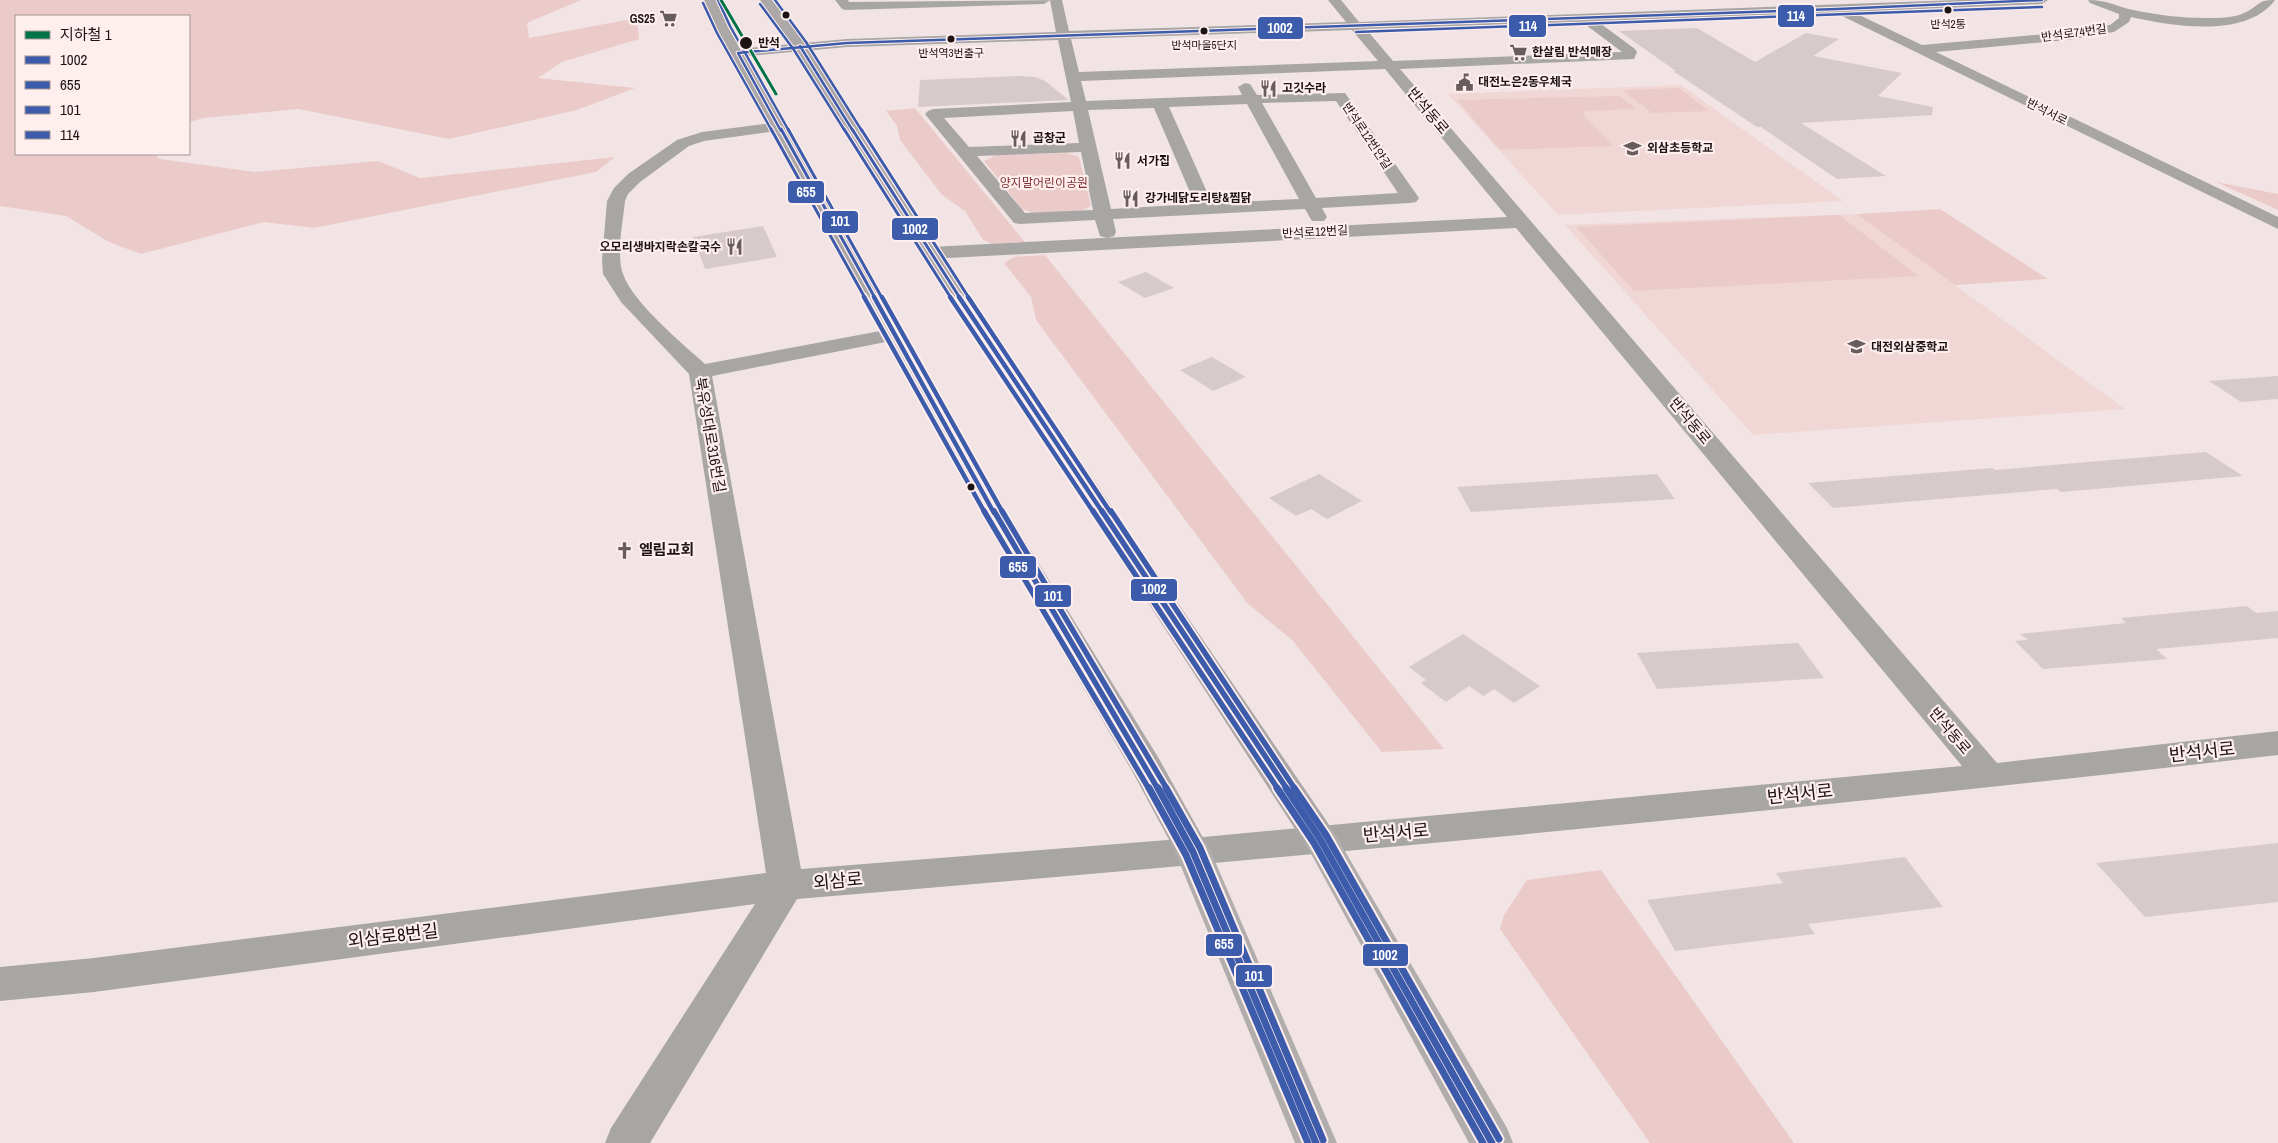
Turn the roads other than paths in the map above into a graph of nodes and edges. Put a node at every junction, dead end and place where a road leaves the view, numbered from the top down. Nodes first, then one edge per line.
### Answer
1 (710, 0) edge
2 (766, 0) edge
3 (841, 0) edge
4 (1044, 0) edge
5 (1056, 0) edge
6 (1334, 0) edge
7 (1816, 0) edge
8 (2042, 0) edge
9 (2094, 0) edge
10 (2269, 0) edge
11 (1920, 2) edge
12 (1837, 9) junction
13 (2125, 12) junction
14 (1584, 17) junction
15 (1356, 25) junction
16 (1064, 36) junction
17 (800, 46) junction
18 (1922, 49) junction
19 (738, 53) junction
20 (1390, 66) junction
21 (1237, 71) junction
22 (1073, 76) junction
23 (1252, 100) junction
24 (1160, 103) junction
25 (1079, 106) junction
26 (778, 127) junction
27 (1088, 147) junction
28 (965, 152) junction
29 (1310, 204) junction
30 (1206, 209) junction
31 (1103, 214) junction
32 (1521, 222) junction
33 (2278, 224) edge
34 (1326, 232) junction
35 (1110, 244) junction
36 (930, 253) junction
37 (896, 334) junction
38 (700, 372) junction
39 (2278, 743) edge
40 (1989, 776) junction
41 (1320, 839) junction
42 (1193, 852) junction
43 (786, 885) junction
44 (0, 984) edge
45 (626, 1143) edge
46 (1316, 1143) edge
47 (1492, 1143) edge

1 - 19 main road
2 - 17 main road
3 - 4 street
5 - 16 street
6 - 15 street, 반석동로
7 - 12 street, 반석서로
8 - 11 street
9 - 13 street
10 - 13 street, 반석로74번길
11 - 12 street
12 - 14 street
12 - 18 street, 반석서로
13 - 18 street, 반석로74번길
14 - 15 street
14 - 20 street, 반석동로
15 - 16 street
15 - 20 street, 반석동로
16 - 17 street
16 - 22 street
17 - 19 street
17 - 36 main road
18 - 33 street, 반석서로
19 - 26 main road
20 - 21 street, 반석동로
20 - 32 street, 반석동로
21 - 22 street, 반석동로
21 - 23 street
22 - 25 street
23 - 24 street, 반석로12번안길
23 - 29 street
23 - 29 street, 반석로12번안길
24 - 25 street, 반석로12번안길
24 - 30 street
25 - 27 street
25 - 28 street
26 - 37 main road
26 - 38 street, 북유성대로316번길
27 - 28 street
27 - 31 street
28 - 31 street
29 - 30 street
29 - 34 street
30 - 31 street
31 - 35 street
32 - 34 street, 반석로12번길
32 - 40 street, 반석동로
34 - 35 street, 반석로12번길
35 - 36 street, 반석로12번길
36 - 41 main road
37 - 38 street
37 - 42 main road
38 - 43 street, 북유성대로316번길
39 - 40 street, 반석서로
40 - 41 street, 반석서로
41 - 42 street, 반석서로
41 - 47 highway
42 - 43 street, 외삼로
42 - 46 highway
43 - 44 street, 외삼로8번길
43 - 45 street

